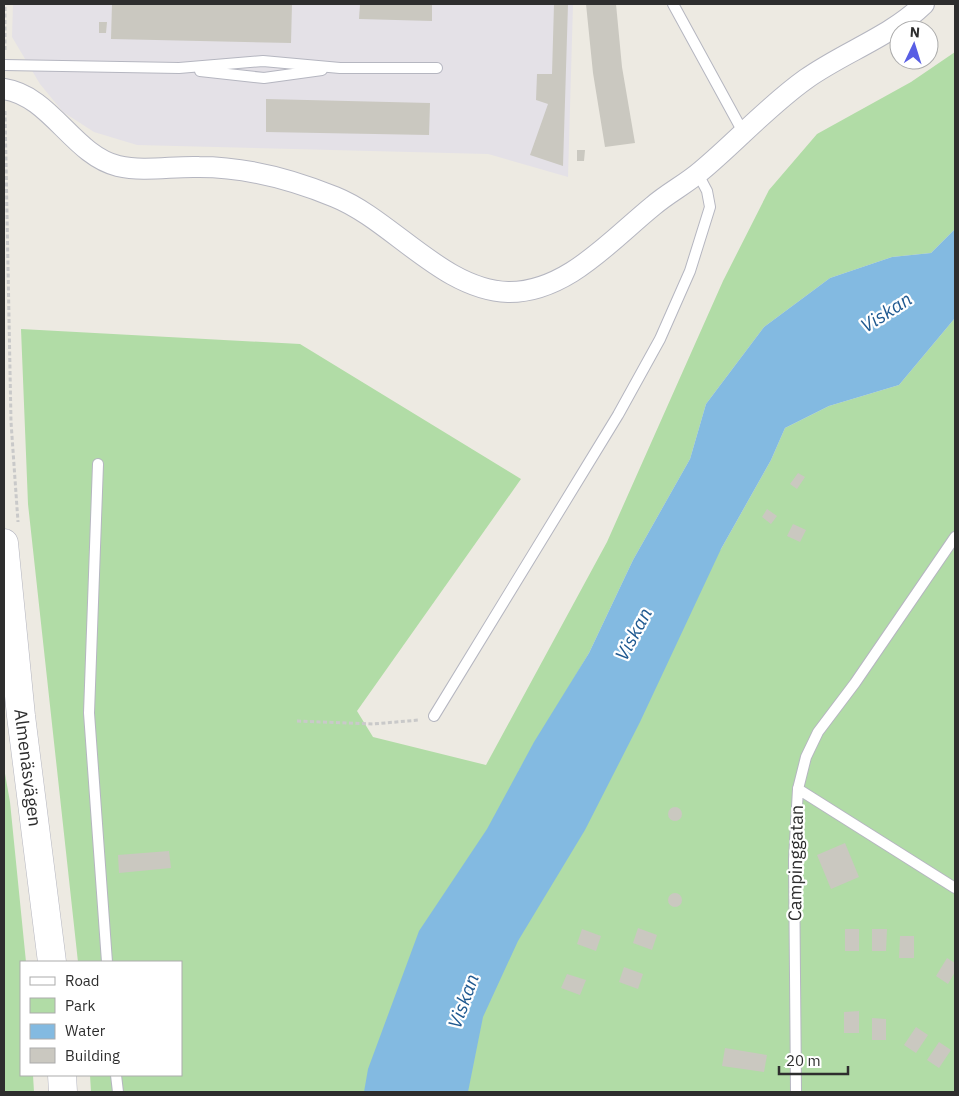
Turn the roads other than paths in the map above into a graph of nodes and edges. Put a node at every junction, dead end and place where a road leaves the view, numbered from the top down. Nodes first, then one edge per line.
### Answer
1 (674, 4) edge
2 (924, 4) edge
3 (4, 66) edge
4 (179, 68) junction
5 (340, 68) junction
6 (437, 68) dead end
7 (4, 89) edge
8 (743, 132) junction
9 (698, 174) junction
10 (98, 464) dead end
11 (11, 537) edge
12 (955, 537) edge
13 (434, 716) road end
14 (798, 789) junction
15 (955, 888) edge
16 (52, 961) edge
17 (107, 961) edge
18 (62, 1076) edge
19 (116, 1076) edge
20 (63, 1092) edge
21 (118, 1092) edge
22 (796, 1092) edge

1 - 8 lane
2 - 8 street
3 - 4 lane
4 - 5 lane
4 - 5 lane
5 - 6 lane
7 - 9 street
8 - 9 street
9 - 13 lane
10 - 17 lane
11 - 16 street, Almenäsvägen
12 - 14 lane
14 - 15 lane, Campinggatan
14 - 22 lane, Campinggatan
18 - 20 street
19 - 21 lane

